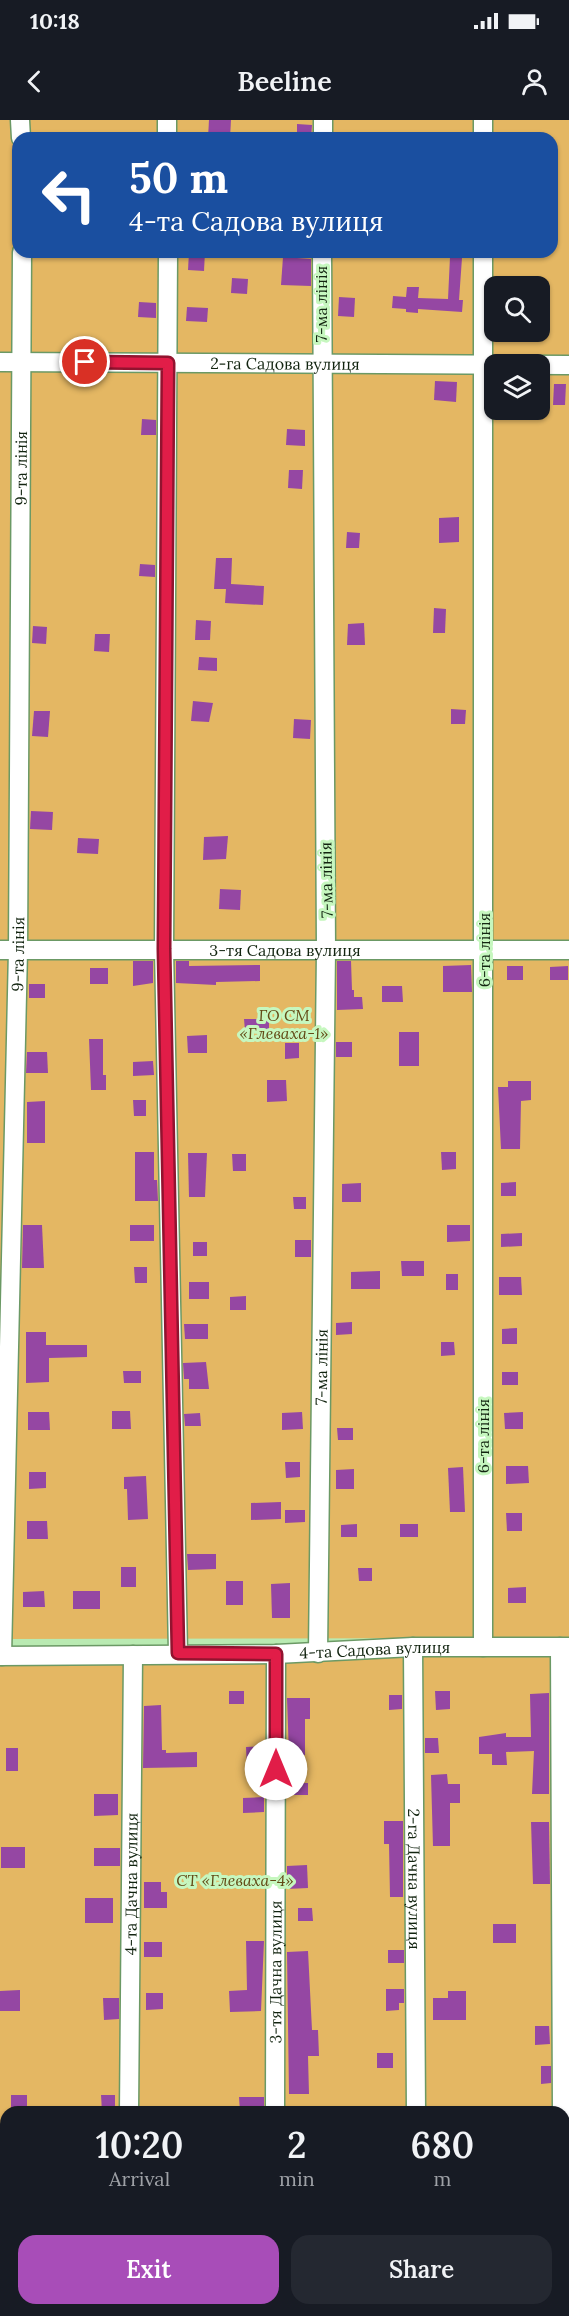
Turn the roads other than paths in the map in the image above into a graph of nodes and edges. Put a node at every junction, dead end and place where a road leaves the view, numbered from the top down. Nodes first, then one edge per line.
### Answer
1 (22, 258) edge
2 (168, 258) edge
3 (322, 258) edge
4 (483, 258) edge
5 (0, 362) edge
6 (23, 362) junction
7 (168, 363) junction
8 (321, 363) junction
9 (483, 364) junction
10 (569, 365) edge
11 (164, 949) junction
12 (9, 950) edge
13 (326, 950) junction
14 (569, 950) edge
15 (484, 951) junction
16 (412, 1647) junction
17 (483, 1647) junction
18 (564, 1647) edge
19 (178, 1653) junction
20 (318, 1653) junction
21 (276, 1654) junction
22 (133, 1655) junction
23 (1, 1656) edge
24 (129, 2106) edge
25 (274, 2106) edge
26 (416, 2106) edge
27 (562, 2106) edge

1 - 6 street, 9-та лінія
2 - 7 street
3 - 8 street, 7-ма лінія
4 - 9 street, 6-та лінія
5 - 6 street, 2-га Садова вулиця
6 - 7 street, 2-га Садова вулиця
6 - 12 street, 9-та лінія
7 - 8 street, 2-га Садова вулиця
7 - 11 street
8 - 9 street, 2-га Садова вулиця
8 - 13 street, 7-ма лінія
9 - 10 street, 2-га Садова вулиця
9 - 15 street, 6-та лінія
11 - 12 street, 3-тя Садова вулиця
11 - 13 street, 3-тя Садова вулиця
11 - 19 street
12 - 23 street, 9-та лінія
13 - 15 street, 3-тя Садова вулиця
13 - 20 street, 7-ма лінія
14 - 15 street, 3-тя Садова вулиця
15 - 17 street, 6-та лінія
16 - 17 street, 4-та Садова вулиця
16 - 20 street, 4-та Садова вулиця
16 - 26 street, 2-га Дачна вулиця
17 - 18 street, 4-та Садова вулиця
18 - 27 street
19 - 21 street, 4-та Садова вулиця
19 - 22 street, 4-та Садова вулиця
20 - 21 street, 4-та Садова вулиця
21 - 25 street, 3-тя Дачна вулиця
22 - 23 street, 4-та Садова вулиця
22 - 24 street, 4-та Дачна вулиця

